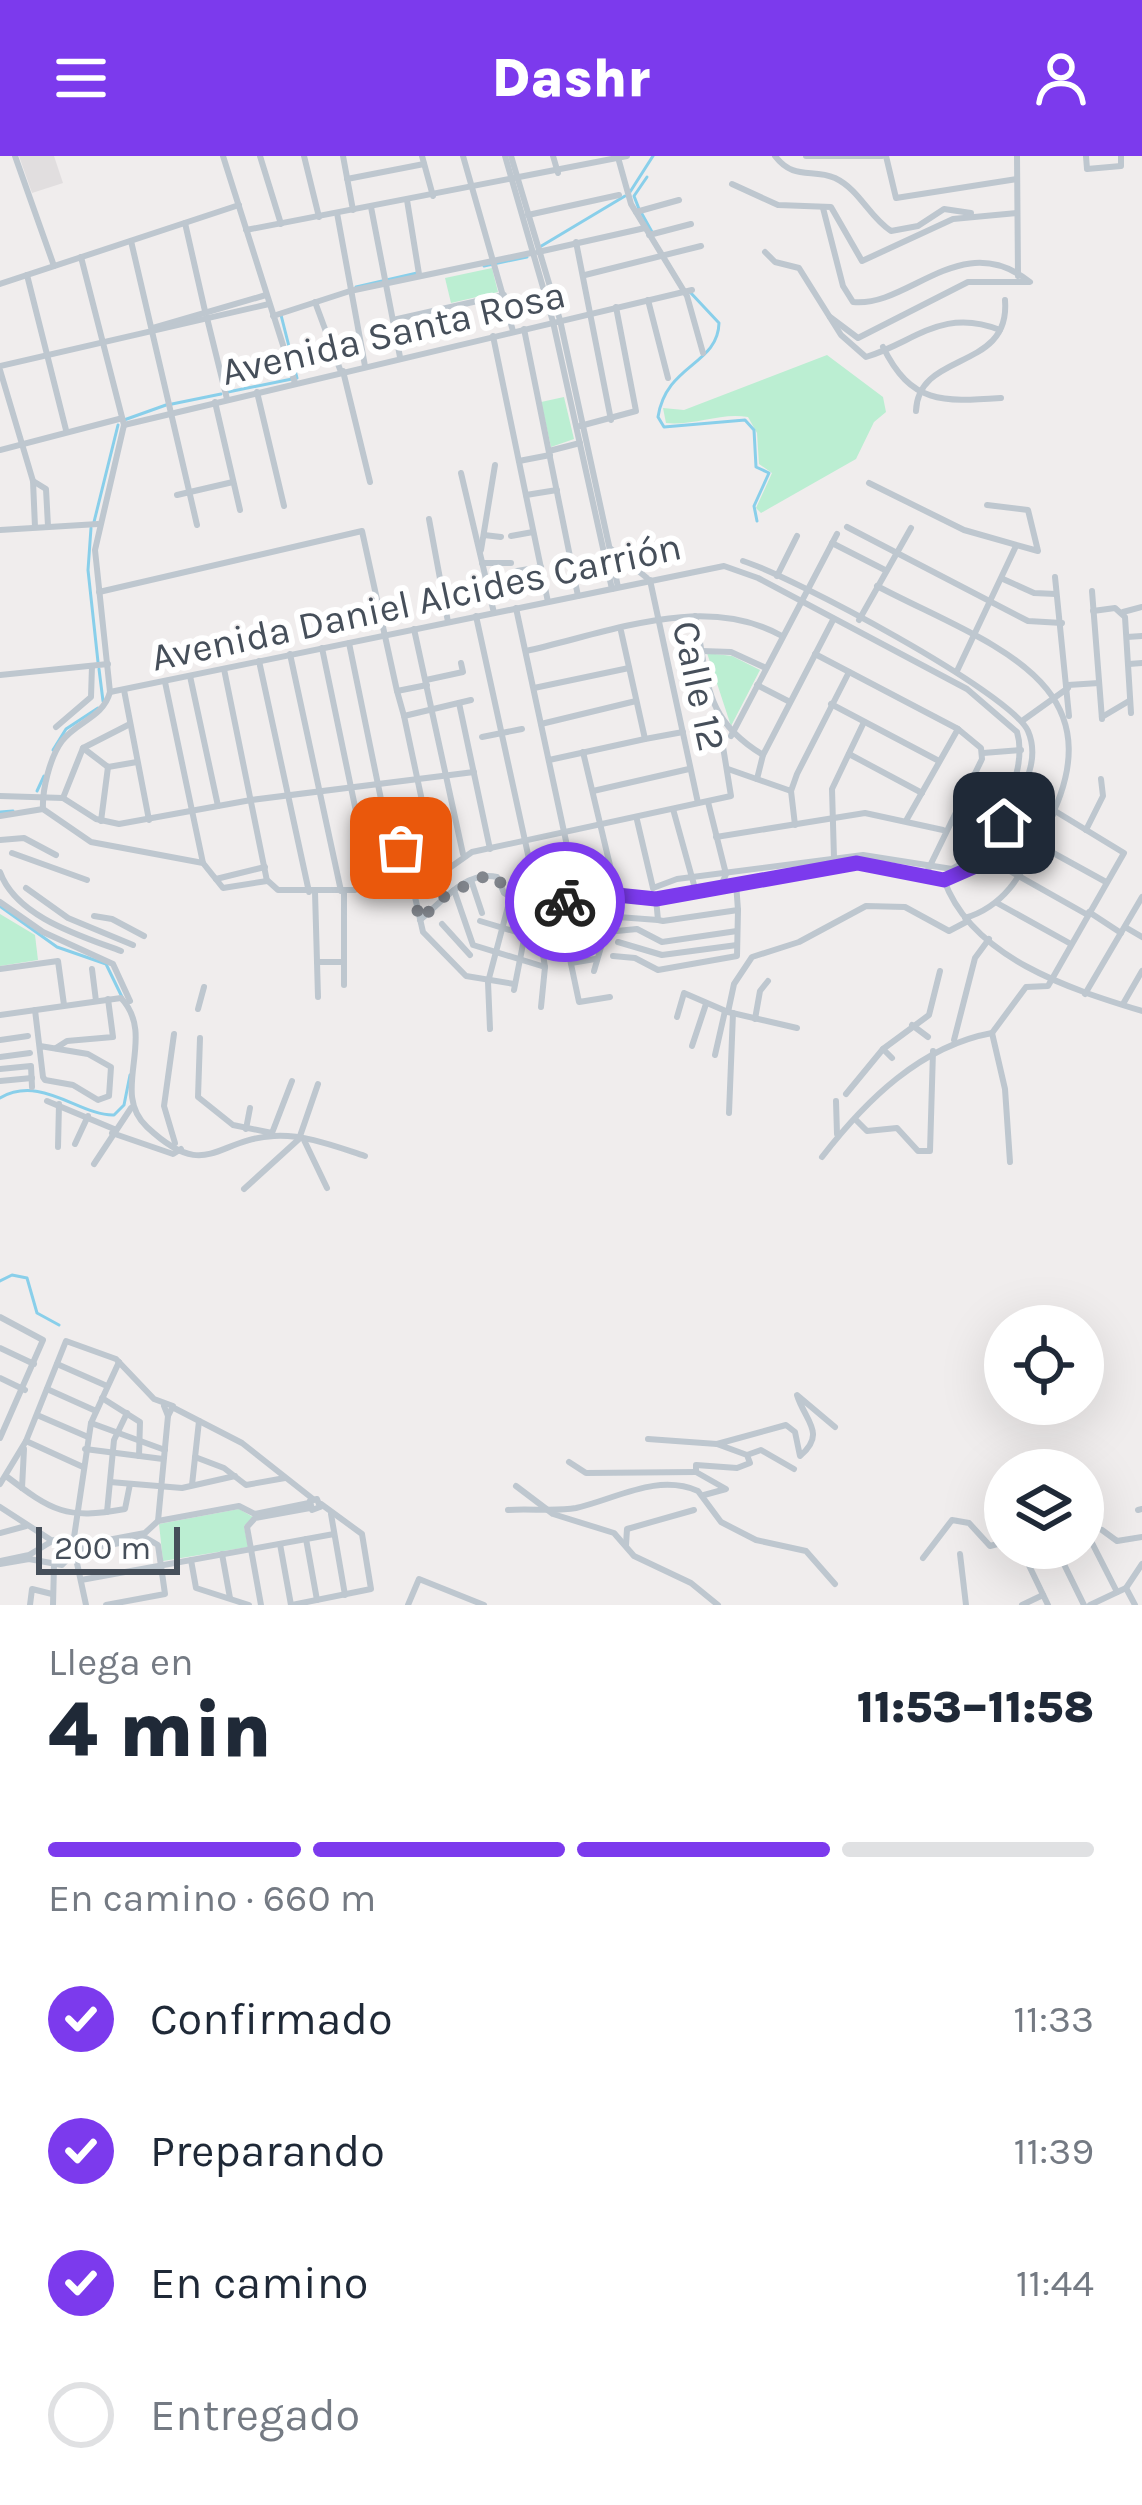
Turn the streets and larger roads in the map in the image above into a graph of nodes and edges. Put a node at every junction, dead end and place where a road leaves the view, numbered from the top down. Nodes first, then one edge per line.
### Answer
1 (15, 156) edge
2 (223, 156) edge
3 (260, 156) edge
4 (304, 156) edge
5 (344, 156) edge
6 (464, 156) edge
7 (508, 156) edge
8 (553, 156) edge
9 (775, 156) edge
10 (806, 156) edge
11 (884, 156) edge
12 (1017, 156) edge
13 (1086, 156) edge
14 (1120, 156) edge
15 (857, 157) edge
16 (623, 159) edge
17 (423, 160) edge
18 (558, 173) junction
19 (347, 179) junction
20 (1017, 179) junction
21 (515, 181) junction
22 (732, 184) dead end
23 (473, 188) junction
24 (619, 195) dead end
25 (433, 196) junction
26 (407, 200) junction
27 (679, 200) dead end
28 (239, 205) junction
29 (370, 207) junction
30 (823, 208) junction
31 (353, 211) junction
32 (636, 212) junction
33 (1017, 213) junction
34 (337, 214) junction
35 (528, 214) junction
36 (974, 214) junction
37 (319, 217) junction
38 (185, 223) junction
39 (281, 224) junction
40 (692, 224) dead end
41 (246, 230) junction
42 (647, 232) junction
43 (130, 241) junction
44 (576, 242) junction
45 (701, 246) dead end
46 (535, 252) junction
47 (765, 252) dead end
48 (81, 257) junction
49 (661, 258) junction
50 (495, 261) junction
51 (55, 266) junction
52 (27, 275) junction
53 (419, 275) junction
54 (585, 275) junction
55 (1018, 276) junction
56 (386, 283) junction
57 (0, 284) edge
58 (350, 291) junction
59 (688, 291) junction
60 (504, 296) junction
61 (268, 299) junction
62 (647, 300) junction
63 (1005, 300) dead end
64 (316, 302) junction
65 (616, 307) junction
66 (590, 313) junction
67 (206, 315) junction
68 (273, 316) junction
69 (830, 317) junction
70 (393, 320) junction
71 (556, 321) junction
72 (153, 328) junction
73 (524, 329) junction
74 (1000, 330) junction
75 (513, 332) junction
76 (494, 336) junction
77 (100, 343) junction
78 (883, 347) junction
79 (703, 353) dead end
80 (49, 355) junction
81 (400, 358) junction
82 (364, 367) junction
83 (0, 368) edge
84 (342, 372) junction
85 (668, 378) dead end
86 (296, 383) junction
87 (256, 392) junction
88 (916, 392) junction
89 (1001, 398) dead end
90 (226, 399) junction
91 (215, 402) junction
92 (916, 411) dead end
93 (170, 412) junction
94 (611, 420) junction
95 (121, 422) junction
96 (579, 427) junction
97 (65, 430) junction
98 (21, 442) junction
99 (583, 447) junction
100 (0, 450) edge
101 (549, 453) junction
102 (519, 461) junction
103 (495, 465) dead end
104 (461, 472) dead end
105 (33, 481) junction
106 (233, 482) junction
107 (370, 482) dead end
108 (869, 483) dead end
109 (557, 490) junction
110 (190, 493) junction
111 (177, 495) dead end
112 (526, 495) junction
113 (987, 505) dead end
114 (284, 506) dead end
115 (240, 510) dead end
116 (429, 519) dead end
117 (99, 525) junction
118 (197, 525) dead end
119 (48, 526) junction
120 (35, 527) junction
121 (847, 527) dead end
122 (910, 528) dead end
123 (0, 530) edge
124 (533, 532) junction
125 (837, 534) dead end
126 (484, 535) junction
127 (511, 536) dead end
128 (797, 536) dead end
129 (501, 537) dead end
130 (832, 543) junction
131 (608, 545) junction
132 (1016, 546) junction
133 (895, 554) junction
134 (481, 559) junction
135 (743, 561) dead end
136 (511, 563) dead end
137 (541, 566) junction
138 (885, 570) junction
139 (517, 572) dead end
140 (777, 576) junction
141 (1055, 577) dead end
142 (1003, 579) junction
143 (650, 580) junction
144 (877, 586) junction
145 (615, 588) junction
146 (98, 592) junction
147 (806, 592) junction
148 (1091, 592) dead end
149 (1058, 594) junction
150 (578, 596) junction
151 (548, 602) junction
152 (800, 602) junction
153 (991, 604) junction
154 (1142, 607) edge
155 (516, 608) junction
156 (1093, 611) junction
157 (1123, 612) junction
158 (494, 613) junction
159 (695, 615) junction
160 (476, 616) junction
161 (834, 619) junction
162 (859, 620) junction
163 (448, 622) junction
164 (659, 623) junction
165 (1062, 623) junction
166 (414, 629) junction
167 (621, 631) junction
168 (384, 635) junction
169 (782, 636) junction
170 (1142, 636) edge
171 (976, 638) junction
172 (1127, 638) junction
173 (349, 643) junction
174 (322, 648) junction
175 (526, 651) junction
176 (703, 651) junction
177 (290, 654) junction
178 (815, 654) junction
179 (259, 661) junction
180 (461, 663) dead end
181 (1142, 663) edge
182 (108, 664) junction
183 (1130, 664) junction
184 (92, 666) junction
185 (629, 668) junction
186 (766, 668) junction
187 (224, 669) junction
188 (849, 671) junction
189 (957, 671) junction
190 (0, 675) edge
191 (190, 676) junction
192 (165, 682) junction
193 (1099, 682) junction
194 (426, 683) junction
195 (757, 685) junction
196 (1068, 686) junction
197 (533, 688) junction
198 (124, 690) junction
199 (397, 691) junction
200 (110, 692) junction
201 (1054, 698) junction
202 (1131, 698) junction
203 (471, 700) dead end
204 (636, 701) junction
205 (790, 702) junction
206 (459, 703) junction
207 (831, 704) junction
208 (432, 710) junction
209 (1131, 713) dead end
210 (404, 716) junction
211 (718, 716) junction
212 (1022, 721) junction
213 (864, 722) junction
214 (1069, 722) junction
215 (130, 724) junction
216 (541, 724) junction
217 (56, 727) dead end
218 (522, 729) dead end
219 (958, 729) junction
220 (682, 732) junction
221 (501, 733) junction
222 (482, 736) dead end
223 (731, 736) junction
224 (645, 739) junction
225 (83, 748) junction
226 (1021, 750) junction
227 (584, 752) junction
228 (983, 753) junction
229 (848, 754) junction
230 (763, 755) junction
231 (549, 760) junction
232 (939, 761) junction
233 (137, 762) junction
234 (108, 767) junction
235 (690, 768) junction
236 (728, 769) junction
237 (474, 772) junction
238 (446, 777) junction
239 (757, 779) junction
240 (1101, 779) dead end
241 (417, 780) junction
242 (377, 784) junction
243 (351, 788) junction
244 (593, 791) junction
245 (791, 791) junction
246 (319, 793) junction
247 (922, 793) junction
248 (42, 795) junction
249 (1019, 795) junction
250 (0, 796) edge
251 (63, 798) junction
252 (289, 798) junction
253 (251, 800) junction
254 (703, 802) junction
255 (218, 806) junction
256 (43, 809) junction
257 (673, 809) junction
258 (189, 813) junction
259 (1054, 813) junction
260 (0, 815) edge
261 (637, 818) junction
262 (830, 818) junction
263 (907, 819) junction
264 (149, 820) junction
265 (101, 821) junction
266 (795, 825) junction
267 (602, 827) junction
268 (943, 830) junction
269 (1086, 830) junction
270 (565, 834) junction
271 (716, 837) junction
272 (0, 840) edge
273 (525, 842) junction
274 (431, 844) junction
275 (1037, 844) junction
276 (391, 848) junction
277 (404, 849) junction
278 (490, 849) junction
279 (12, 853) dead end
280 (56, 855) dead end
281 (463, 856) junction
282 (985, 857) junction
283 (834, 858) junction
284 (203, 862) junction
285 (265, 867) junction
286 (0, 872) edge
287 (926, 872) junction
288 (369, 874) junction
289 (726, 874) junction
290 (437, 876) junction
291 (1019, 876) junction
292 (692, 877) junction
293 (214, 879) junction
294 (87, 880) dead end
295 (411, 880) junction
296 (471, 880) junction
297 (944, 880) junction
298 (267, 881) junction
299 (534, 882) dead end
300 (1106, 882) junction
301 (575, 883) dead end
302 (736, 884) junction
303 (721, 886) junction
304 (26, 887) dead end
305 (653, 888) junction
306 (454, 890) junction
307 (343, 891) junction
308 (312, 892) junction
309 (696, 892) junction
310 (617, 895) junction
311 (639, 897) junction
312 (1142, 897) edge
313 (599, 898) junction
314 (510, 899) junction
315 (656, 899) junction
316 (535, 901) junction
317 (0, 902) edge
318 (559, 902) junction
319 (998, 903) junction
320 (737, 910) junction
321 (536, 912) junction
322 (1088, 914) junction
323 (94, 916) dead end
324 (603, 917) junction
325 (618, 917) dead end
326 (967, 919) junction
327 (420, 920) junction
328 (658, 920) junction
329 (563, 923) junction
330 (442, 924) dead end
331 (501, 928) junction
332 (539, 928) junction
333 (606, 930) junction
334 (1123, 930) junction
335 (737, 931) junction
336 (525, 934) junction
337 (566, 935) junction
338 (144, 936) dead end
339 (1142, 937) edge
340 (694, 938) junction
341 (989, 938) junction
342 (618, 942) dead end
343 (600, 944) junction
344 (1070, 944) junction
345 (134, 945) dead end
346 (737, 945) junction
347 (568, 948) junction
348 (494, 950) junction
349 (121, 951) dead end
350 (696, 951) junction
351 (470, 955) dead end
352 (613, 956) dead end
353 (519, 959) junction
354 (595, 959) junction
355 (317, 962) junction
356 (344, 962) junction
357 (572, 962) junction
358 (699, 963) junction
359 (545, 967) junction
360 (0, 969) edge
361 (92, 969) dead end
362 (1142, 970) edge
363 (594, 971) dead end
364 (940, 971) dead end
365 (1051, 978) junction
366 (488, 980) junction
367 (768, 981) dead end
368 (344, 986) dead end
369 (204, 987) dead end
370 (1085, 994) junction
371 (319, 997) dead end
372 (610, 997) dead end
373 (108, 999) junction
374 (97, 1001) junction
375 (706, 1002) junction
376 (64, 1005) junction
377 (1123, 1005) junction
378 (541, 1007) dead end
379 (198, 1009) dead end
380 (35, 1010) junction
381 (1142, 1011) edge
382 (729, 1012) junction
383 (0, 1015) edge
384 (677, 1017) dead end
385 (134, 1018) junction
386 (755, 1019) junction
387 (912, 1025) junction
388 (797, 1028) dead end
389 (490, 1029) dead end
390 (992, 1033) junction
391 (173, 1034) dead end
392 (28, 1036) dead end
393 (928, 1037) dead end
394 (200, 1038) dead end
395 (0, 1040) edge
396 (954, 1040) junction
397 (40, 1046) junction
398 (692, 1046) dead end
399 (56, 1048) junction
400 (883, 1049) junction
401 (933, 1051) junction
402 (30, 1053) dead end
403 (715, 1054) dead end
404 (0, 1058) edge
405 (892, 1058) dead end
406 (0, 1069) edge
407 (0, 1081) edge
408 (292, 1081) dead end
409 (318, 1084) dead end
410 (846, 1094) dead end
411 (131, 1100) junction
412 (47, 1101) dead end
413 (836, 1101) dead end
414 (59, 1104) junction
415 (250, 1108) dead end
416 (729, 1113) dead end
417 (88, 1117) junction
418 (856, 1120) junction
419 (246, 1129) junction
420 (113, 1131) junction
421 (272, 1133) junction
422 (282, 1136) junction
423 (837, 1137) junction
424 (302, 1139) junction
425 (75, 1144) dead end
426 (58, 1148) dead end
427 (178, 1148) junction
428 (365, 1156) dead end
429 (822, 1157) dead end
430 (1010, 1162) dead end
431 (94, 1164) dead end
432 (327, 1188) dead end
433 (244, 1189) dead end
434 (0, 1317) edge
435 (0, 1348) edge
436 (119, 1362) junction
437 (34, 1364) junction
438 (57, 1364) junction
439 (0, 1378) edge
440 (107, 1386) junction
441 (47, 1389) junction
442 (25, 1390) junction
443 (102, 1398) junction
444 (0, 1409) edge
445 (169, 1410) junction
446 (96, 1411) junction
447 (127, 1414) junction
448 (13, 1415) junction
449 (37, 1415) junction
450 (199, 1421) junction
451 (91, 1423) junction
452 (835, 1427) dead end
453 (117, 1432) junction
454 (88, 1437) junction
455 (0, 1438) edge
456 (648, 1439) dead end
457 (141, 1441) junction
458 (25, 1443) junction
459 (717, 1444) junction
460 (85, 1449) junction
461 (113, 1453) junction
462 (164, 1454) junction
463 (747, 1455) junction
464 (139, 1456) junction
465 (195, 1457) junction
466 (569, 1462) dead end
467 (83, 1467) junction
468 (794, 1469) dead end
469 (696, 1472) junction
470 (6, 1476) junction
471 (235, 1476) junction
472 (287, 1478) junction
473 (110, 1482) junction
474 (243, 1482) junction
475 (0, 1484) edge
476 (130, 1484) junction
477 (160, 1485) junction
478 (192, 1485) junction
479 (516, 1486) dead end
480 (22, 1488) junction
481 (704, 1496) junction
482 (313, 1504) junction
483 (0, 1507) edge
484 (543, 1507) junction
485 (247, 1510) junction
486 (508, 1510) dead end
487 (694, 1510) dead end
488 (330, 1511) junction
489 (107, 1512) junction
490 (79, 1517) junction
491 (158, 1521) junction
492 (27, 1526) junction
493 (1104, 1531) edge
494 (0, 1532) edge
495 (334, 1534) junction
496 (1142, 1537) edge
497 (306, 1539) junction
498 (51, 1540) junction
499 (984, 1540) edge
500 (280, 1544) junction
501 (75, 1549) junction
502 (251, 1549) junction
503 (625, 1549) junction
504 (222, 1554) junction
505 (960, 1554) dead end
506 (923, 1558) dead end
507 (191, 1560) junction
508 (0, 1563) edge
509 (1142, 1564) edge
510 (54, 1565) junction
511 (161, 1565) junction
512 (1104, 1566) edge
513 (1030, 1569) edge
514 (1067, 1569) edge
515 (81, 1580) junction
516 (835, 1584) dead end
517 (1126, 1588) junction
518 (1117, 1592) junction
519 (52, 1594) junction
520 (345, 1595) junction
521 (1043, 1595) junction
522 (230, 1599) junction
523 (317, 1600) junction
524 (30, 1605) edge
525 (53, 1605) edge
526 (86, 1605) edge
527 (106, 1605) edge
528 (249, 1605) edge
529 (261, 1605) edge
530 (291, 1605) edge
531 (408, 1605) edge
532 (484, 1605) edge
533 (718, 1605) edge
534 (966, 1605) edge
535 (1022, 1605) edge
536 (1048, 1605) edge
537 (1087, 1605) edge
538 (1135, 1605) edge

1 - 51 street
2 - 28 street
3 - 39 street
4 - 37 street
5 - 19 street
6 - 23 street
7 - 21 street
8 - 18 street
9 - 36 street
10 - 15 street
11 - 15 street
11 - 20 street
12 - 20 street
13 - 14 street
16 - 18 street
16 - 32 street
17 - 19 street
17 - 25 street
18 - 21 street
19 - 31 street
20 - 33 street
21 - 23 street
21 - 35 street
21 - 46 street
22 - 30 street
23 - 25 street
23 - 50 street
24 - 35 street
25 - 26 street
26 - 29 street
26 - 53 street
27 - 32 street
28 - 38 street
28 - 41 street
29 - 31 street
29 - 56 street
30 - 36 street
30 - 55 street
31 - 34 street
32 - 42 street
33 - 36 street
33 - 55 street
34 - 37 street
34 - 58 street
35 - 46 street
37 - 39 street
38 - 43 street
38 - 67 street
39 - 41 street
40 - 42 street
41 - 61 street
42 - 44 street
42 - 49 street
43 - 48 street
43 - 72 street
44 - 46 street
44 - 54 street
45 - 49 street
46 - 50 street
46 - 71 street
47 - 69 street
48 - 51 street
48 - 77 street
49 - 54 street
49 - 59 street
50 - 53 street
50 - 60 street
51 - 52 street
52 - 57 street
52 - 80 street
53 - 56 street
54 - 66 street
55 - 69 street
56 - 58 street
56 - 70 street
58 - 64 street
58 - 82 street
59 - 62 street, Avenida Santa Rosa
59 - 79 street
60 - 70 street
60 - 75 street
61 - 67 street
61 - 68 street
62 - 65 street, Avenida Santa Rosa
62 - 85 street
63 - 74 street
64 - 68 street
64 - 84 street
65 - 66 street, Avenida Santa Rosa
65 - 94 street
66 - 71 street, Avenida Santa Rosa
66 - 94 street
67 - 72 street
67 - 90 street
68 - 86 street
69 - 78 street
70 - 81 street
71 - 73 street, Avenida Santa Rosa
71 - 96 street
72 - 77 street
72 - 93 street
73 - 75 street, Avenida Santa Rosa
73 - 101 street
74 - 78 street
74 - 88 street
75 - 76 street, Avenida Santa Rosa
76 - 81 street, Avenida Santa Rosa
76 - 102 street
77 - 80 street
77 - 95 street
78 - 88 street
80 - 83 street
80 - 97 street
81 - 82 street, Avenida Santa Rosa
82 - 84 street, Avenida Santa Rosa
83 - 98 street
84 - 86 street, Avenida Santa Rosa
84 - 107 street
86 - 87 street, Avenida Santa Rosa
87 - 90 street, Avenida Santa Rosa
87 - 114 street
88 - 89 street
88 - 92 street
90 - 91 street, Avenida Santa Rosa
91 - 93 street, Avenida Santa Rosa
91 - 106 street
93 - 95 street, Avenida Santa Rosa
93 - 110 street
94 - 96 street
95 - 97 street, Avenida Santa Rosa
95 - 117 street
96 - 99 street
97 - 98 street, Avenida Santa Rosa
98 - 100 street, Avenida Santa Rosa
98 - 105 street
99 - 101 street
99 - 131 street
99 - 145 street
101 - 102 street
101 - 109 street
102 - 112 street
103 - 126 street
104 - 134 street
105 - 119 street
105 - 120 street
106 - 110 street
106 - 115 street
108 - 132 street
109 - 112 street
109 - 150 street
110 - 111 street
110 - 118 street
112 - 124 street
113 - 132 street
116 - 163 street
117 - 119 street
117 - 146 street
119 - 120 street
120 - 123 street
121 - 133 street
122 - 133 street
124 - 127 street
124 - 137 street
125 - 130 street
126 - 129 street
126 - 134 street
128 - 140 street
130 - 138 street
130 - 147 street
131 - 143 street
131 - 145 street
132 - 142 street
133 - 138 street
133 - 153 street
134 - 136 street
134 - 158 street
135 - 140 street, Avenida Daniel Alcides Carrión
137 - 139 street
137 - 151 street
138 - 144 street
140 - 147 street, Avenida Daniel Alcides Carrión
141 - 149 street
142 - 149 street
142 - 153 street
143 - 145 street, Avenida Daniel Alcides Carrión
143 - 152 street, Avenida Daniel Alcides Carrión
143 - 164 street, Calle 12
144 - 162 street
144 - 171 street
145 - 150 street, Avenida Daniel Alcides Carrión
146 - 168 street
146 - 182 street
147 - 152 street
147 - 162 street, Avenida Daniel Alcides Carrión
148 - 156 street
149 - 165 street
150 - 151 street, Avenida Daniel Alcides Carrión
151 - 155 street, Avenida Daniel Alcides Carrión
152 - 161 street, Avenida Daniel Alcides Carrión
152 - 169 street
153 - 165 street
153 - 171 street
154 - 157 street
155 - 158 street, Avenida Daniel Alcides Carrión
155 - 175 street
156 - 157 street
156 - 193 street
157 - 172 street
158 - 160 street, Avenida Daniel Alcides Carrión
159 - 164 street
159 - 169 street
159 - 176 street
160 - 163 street, Avenida Daniel Alcides Carrión
160 - 221 street
161 - 178 street
161 - 226 street, Avenida Daniel Alcides Carrión
162 - 189 street, Avenida Daniel Alcides Carrión
163 - 166 street, Avenida Daniel Alcides Carrión
164 - 167 street
164 - 220 street, Calle 12
165 - 196 street
166 - 168 street, Avenida Daniel Alcides Carrión
166 - 194 street
167 - 175 street
167 - 185 street
168 - 173 street, Avenida Daniel Alcides Carrión
168 - 199 street
169 - 186 street
170 - 172 street
171 - 189 street
171 - 201 street
172 - 183 street
173 - 174 street, Avenida Daniel Alcides Carrión
173 - 242 street
174 - 177 street, Avenida Daniel Alcides Carrión
174 - 243 street
175 - 197 street
176 - 186 street
176 - 211 street
177 - 179 street, Avenida Daniel Alcides Carrión
177 - 246 street
178 - 188 street
178 - 205 street
179 - 187 street, Avenida Daniel Alcides Carrión
179 - 252 street
180 - 194 street
181 - 183 street
182 - 184 street
182 - 200 street
183 - 202 street
184 - 190 street
184 - 217 street
185 - 197 street
185 - 204 street
186 - 195 street
187 - 191 street, Avenida Daniel Alcides Carrión
187 - 253 street
188 - 207 street
188 - 219 street
189 - 212 street, Avenida Daniel Alcides Carrión
191 - 192 street, Avenida Daniel Alcides Carrión
191 - 255 street
192 - 198 street, Avenida Daniel Alcides Carrión
192 - 258 street
193 - 196 street
193 - 202 street
194 - 199 street
194 - 208 street
195 - 205 street
195 - 223 street
196 - 201 street
196 - 214 street
197 - 216 street
198 - 200 street, Avenida Daniel Alcides Carrión
198 - 215 street
199 - 210 street
200 - 248 street
201 - 212 street
201 - 214 street
202 - 209 street
203 - 206 street
204 - 216 street
204 - 224 street
205 - 230 street
206 - 208 street
206 - 237 street
207 - 213 street
207 - 245 street
208 - 210 street
208 - 238 street
210 - 241 street
211 - 223 street
211 - 236 street
212 - 249 street
213 - 229 street
213 - 232 street
214 - 259 street
215 - 225 street
215 - 233 street
216 - 231 street
218 - 221 street
219 - 228 street
219 - 232 street
220 - 224 street
220 - 235 street, Calle 12
221 - 222 street
221 - 273 street
223 - 230 street
224 - 227 street
225 - 234 street
225 - 251 street
226 - 228 street
226 - 287 street
227 - 231 street
227 - 244 street
228 - 268 street
229 - 247 street
229 - 262 street
230 - 239 street
231 - 270 street
232 - 247 street
233 - 234 street
233 - 264 street
234 - 265 street
235 - 244 street
235 - 254 street, Calle 12
236 - 239 street
236 - 254 street
237 - 238 street
237 - 278 street
238 - 241 street
238 - 281 street
239 - 245 street
240 - 269 street
241 - 242 street
241 - 274 street
242 - 243 street
242 - 276 street
243 - 246 street
243 - 288 street
244 - 267 street
245 - 266 street
246 - 252 street
246 - 307 street
247 - 263 street
248 - 250 street
248 - 251 street
248 - 256 street
249 - 259 street
249 - 282 street
251 - 265 street
252 - 253 street
252 - 308 street
253 - 255 street
253 - 285 street
254 - 257 street
254 - 271 street, Calle 12
255 - 258 street
256 - 260 street
256 - 284 street
257 - 261 street
257 - 292 street
258 - 264 street
258 - 284 street
259 - 269 street
259 - 275 street
261 - 267 street
261 - 305 street
262 - 263 street
262 - 266 street
262 - 283 street
263 - 268 street
264 - 265 street
266 - 271 street
267 - 270 street
267 - 310 street
268 - 287 street
269 - 300 street
270 - 273 street
270 - 301 street
271 - 289 street, Calle 12
272 - 280 street
273 - 278 street
273 - 299 street
274 - 277 street
274 - 290 street
275 - 291 street
275 - 300 street
276 - 277 street
276 - 288 street
277 - 295 street
278 - 281 street
279 - 294 street
281 - 290 street
282 - 291 street
282 - 297 street
283 - 287 street
283 - 289 street
284 - 293 street
285 - 293 street
285 - 298 street
286 - 349 street
287 - 297 street
287 - 302 street
288 - 307 street
289 - 292 street
289 - 303 street
290 - 295 street
291 - 319 street
291 - 322 street
292 - 305 street
292 - 309 street
293 - 298 street
295 - 327 street
296 - 306 street
296 - 314 street
296 - 331 street
297 - 326 street
298 - 308 street
300 - 322 street
302 - 303 street
302 - 320 street
303 - 309 street
304 - 345 street
305 - 311 street
306 - 327 street
306 - 348 street
307 - 308 street
307 - 356 street
308 - 355 street
309 - 315 street
310 - 311 street
310 - 313 street
311 - 315 street
312 - 334 street
313 - 318 street
313 - 324 street
314 - 316 street
314 - 331 street
315 - 328 street
316 - 318 street
316 - 321 street
317 - 385 street
318 - 329 street
319 - 326 street
319 - 344 street
320 - 328 street
320 - 335 street
321 - 332 street
321 - 336 street
322 - 334 street
322 - 344 street
323 - 338 street
324 - 329 street
324 - 333 street
325 - 328 street
326 - 341 street
326 - 382 street
327 - 366 street
329 - 332 street
329 - 337 street
330 - 351 street
331 - 336 street
331 - 348 street
332 - 336 street
332 - 359 street
333 - 337 street
333 - 340 street
333 - 343 street
334 - 339 street
334 - 370 street
335 - 340 street
335 - 346 street
336 - 353 street
337 - 347 street
340 - 350 street
341 - 365 street
341 - 396 street
342 - 350 street
343 - 347 street
343 - 354 street
344 - 365 street
346 - 350 street
346 - 358 street
347 - 357 street
348 - 353 street
348 - 366 street
350 - 358 street
352 - 358 street
353 - 359 street
353 - 366 street
354 - 357 street
354 - 363 street
355 - 356 street
355 - 371 street
356 - 368 street
357 - 372 street
359 - 378 street
360 - 376 street
361 - 374 street
362 - 377 street
364 - 387 street
365 - 370 street
365 - 390 street
366 - 389 street
367 - 386 street
369 - 379 street
370 - 377 street
373 - 374 street
373 - 385 street
373 - 399 street
374 - 376 street
375 - 382 street
375 - 384 street
375 - 398 street
376 - 380 street
377 - 381 street
380 - 383 street
380 - 397 street
382 - 386 street
382 - 403 street
382 - 416 street
385 - 411 street
386 - 388 street
387 - 393 street
387 - 400 street
390 - 396 street
390 - 430 street
391 - 427 street
392 - 395 street
394 - 419 street
396 - 401 street
397 - 399 street
397 - 399 street
400 - 405 street
400 - 410 street
401 - 418 street
401 - 418 street
402 - 404 street
406 - 407 street
408 - 421 street
409 - 424 street
411 - 420 street
411 - 427 street
412 - 414 street
413 - 423 street
414 - 417 street
414 - 426 street
415 - 419 street
417 - 420 street
417 - 425 street
418 - 423 street
419 - 421 street
420 - 427 street
420 - 431 street
421 - 422 street
422 - 424 street
422 - 427 street
423 - 429 street
424 - 428 street
424 - 432 street
424 - 433 street
434 - 437 street
435 - 437 street
436 - 438 street
436 - 440 street
436 - 445 street
437 - 442 street
438 - 440 street
438 - 441 street
439 - 442 street
440 - 443 street
441 - 446 street
441 - 449 street
442 - 448 street
443 - 446 street
443 - 447 street
444 - 448 street
445 - 450 street
445 - 462 street
446 - 451 street
447 - 453 street
447 - 457 street
448 - 455 street
449 - 454 street
449 - 458 street
450 - 465 street
450 - 472 street
451 - 453 street
451 - 454 street
452 - 459 street
453 - 457 street
453 - 461 street
454 - 460 street
456 - 459 street
457 - 462 street
457 - 464 street
458 - 467 street
458 - 470 street
458 - 480 street
459 - 463 street
460 - 461 street
460 - 467 street
461 - 464 street
461 - 473 street
462 - 464 street
462 - 477 street
463 - 468 street
463 - 469 street
465 - 471 street
465 - 478 street
466 - 469 street
467 - 490 street
469 - 481 street
470 - 475 street
470 - 480 street
471 - 474 street
471 - 478 street
472 - 474 street
472 - 482 street
473 - 476 street
473 - 489 street
474 - 485 street
476 - 477 street
476 - 489 street
477 - 478 street
477 - 491 street
479 - 484 street
480 - 490 street
481 - 484 street
481 - 516 street
482 - 485 street
482 - 488 street
482 - 502 street
483 - 492 street
484 - 486 street
484 - 503 street
485 - 491 street
487 - 503 street
488 - 495 street
488 - 520 street
489 - 490 street
490 - 501 street
491 - 501 street
492 - 494 street
492 - 498 street
493 - 496 street
495 - 497 street
495 - 520 street
497 - 500 street
497 - 523 street
498 - 501 street
498 - 508 street
499 - 506 street
500 - 502 street
500 - 530 street
501 - 510 street
501 - 511 street
501 - 515 street
502 - 504 street
502 - 529 street
503 - 533 street
504 - 507 street
504 - 522 street
505 - 534 street
507 - 511 street
507 - 522 street
508 - 510 street
509 - 517 street
510 - 519 street
511 - 515 street
511 - 527 street
512 - 518 street
513 - 521 street
514 - 537 street
515 - 526 street
517 - 518 street
517 - 538 street
518 - 537 street
519 - 524 street
519 - 525 street
520 - 523 street
521 - 535 street
521 - 536 street
522 - 528 street
523 - 530 street
531 - 532 street

